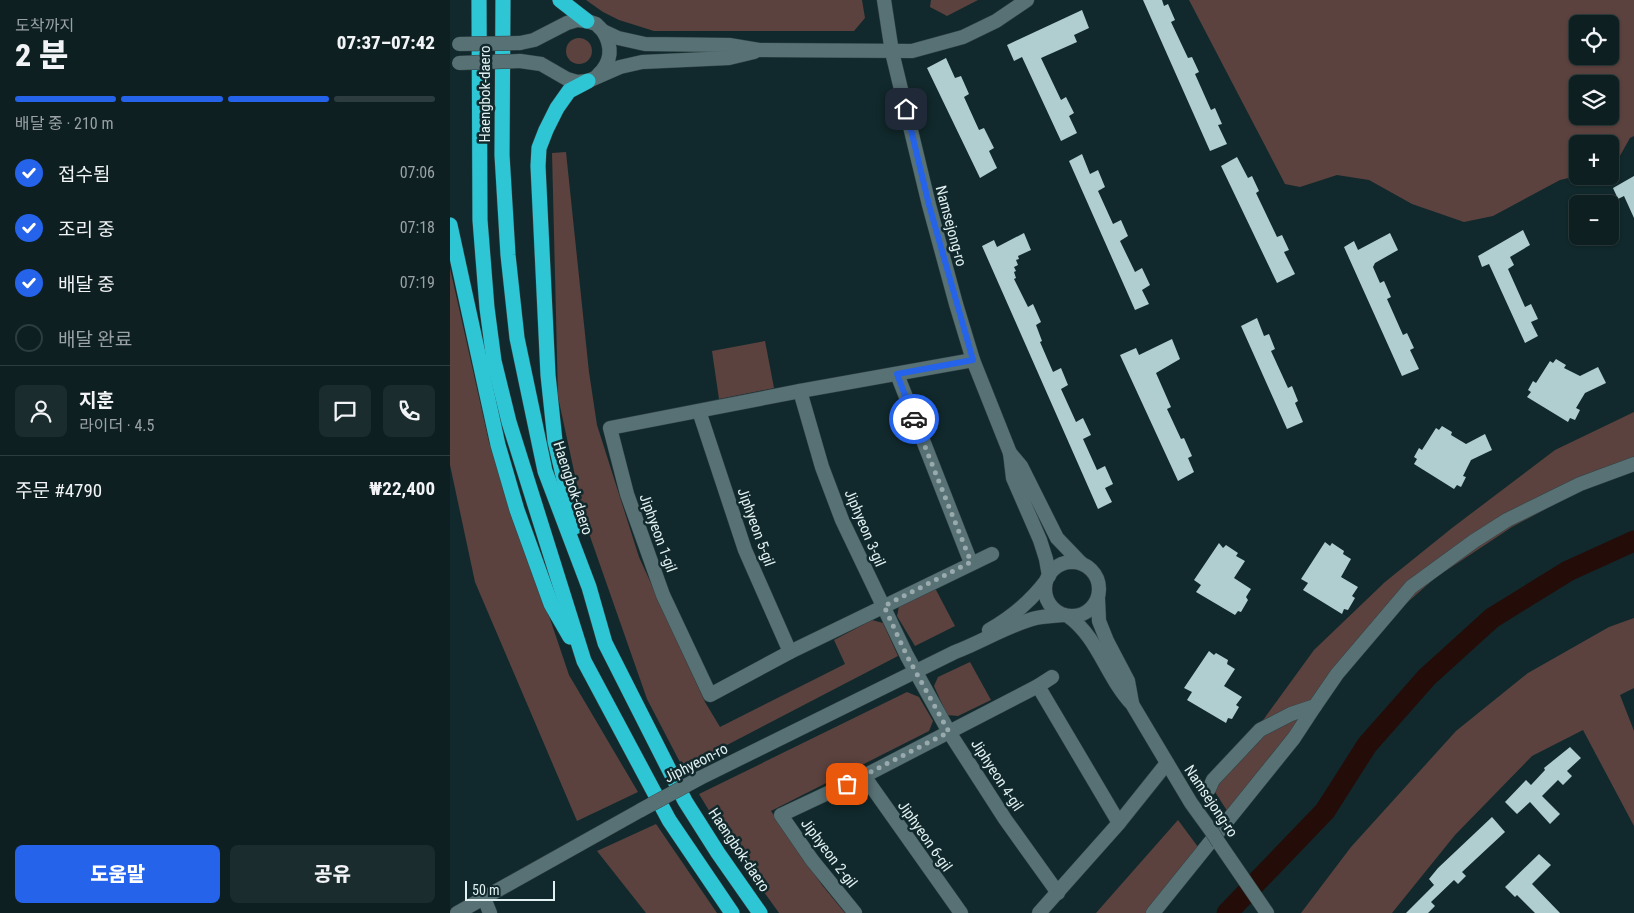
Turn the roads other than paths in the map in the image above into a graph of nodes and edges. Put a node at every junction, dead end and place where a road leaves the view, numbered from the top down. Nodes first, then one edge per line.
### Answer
1 (479, 0) edge
2 (503, 0) edge
3 (560, 0) edge
4 (884, 0) edge
5 (1027, 0) edge
6 (587, 20) junction
7 (603, 31) junction
8 (455, 44) edge
9 (759, 50) junction
10 (892, 52) junction
11 (455, 64) edge
12 (592, 78) junction
13 (450, 225) edge
14 (973, 360) junction
15 (897, 374) junction
16 (800, 391) junction
17 (699, 411) junction
18 (1010, 453) junction
19 (1634, 464) edge
20 (992, 554) dead end
21 (971, 562) junction
22 (1081, 563) junction
23 (1047, 579) junction
24 (588, 587) junction
25 (1098, 598) junction
26 (884, 606) junction
27 (1066, 615) junction
28 (790, 652) junction
29 (955, 652) junction
30 (584, 660) junction
31 (915, 671) junction
32 (1052, 677) dead end
33 (1038, 686) junction
34 (1132, 704) junction
35 (1315, 706) junction
36 (949, 732) junction
37 (1166, 763) junction
38 (864, 776) junction
39 (1210, 789) dead end
40 (1119, 823) junction
41 (1058, 893) junction
42 (484, 898) junction
43 (457, 913) edge
44 (490, 913) edge
45 (732, 913) edge
46 (760, 913) edge
47 (855, 913) edge
48 (961, 913) edge
49 (1039, 913) edge
50 (1153, 913) edge
51 (1267, 913) edge

1 - 30 highway, Haengbok-daero
2 - 24 highway, Haengbok-daero
3 - 6 highway
4 - 10 street, Namsejong-ro
5 - 10 street
6 - 7 street
6 - 8 street, bridge
7 - 9 street
7 - 12 street
9 - 10 street
9 - 12 street
10 - 14 street, Namsejong-ro
11 - 12 street, bridge
12 - 24 highway
13 - 30 highway
14 - 15 street, Jiphyeon 1-gil
14 - 18 street, Namsejong-ro
15 - 16 street, Jiphyeon 1-gil
15 - 21 street
16 - 17 street, Jiphyeon 1-gil
16 - 26 street, Jiphyeon 3-gil
17 - 28 street, Jiphyeon 5-gil
17 - 28 street, Jiphyeon 1-gil
18 - 22 street, Namsejong-ro
18 - 23 street, Namsejong-ro
19 - 35 street
20 - 21 street, Jiphyeon 1-gil
21 - 26 street, Jiphyeon 1-gil
22 - 23 street
22 - 25 street
23 - 27 street
23 - 29 street, Jiphyeon-ro
24 - 46 highway, Haengbok-daero
25 - 27 street
25 - 34 street, Namsejong-ro
26 - 28 street, Jiphyeon 1-gil
26 - 31 street, Jiphyeon 3-gil
27 - 29 street, Jiphyeon-ro
27 - 34 street, Namsejong-ro
29 - 31 street, Jiphyeon-ro
30 - 45 highway, Haengbok-daero
31 - 36 street, Jiphyeon 4-gil
31 - 42 street, Jiphyeon-ro, bridge
32 - 33 street, Jiphyeon 2-gil
33 - 36 street, Jiphyeon 2-gil
33 - 40 street
34 - 37 street, Namsejong-ro
35 - 39 street
35 - 50 street
36 - 38 street, Jiphyeon 2-gil
36 - 41 street, Jiphyeon 4-gil
37 - 40 street
37 - 51 street, Namsejong-ro
38 - 47 street, Jiphyeon 2-gil
38 - 48 street, Jiphyeon 6-gil
40 - 41 street
41 - 49 street
42 - 43 street, Jiphyeon-ro
42 - 44 street

